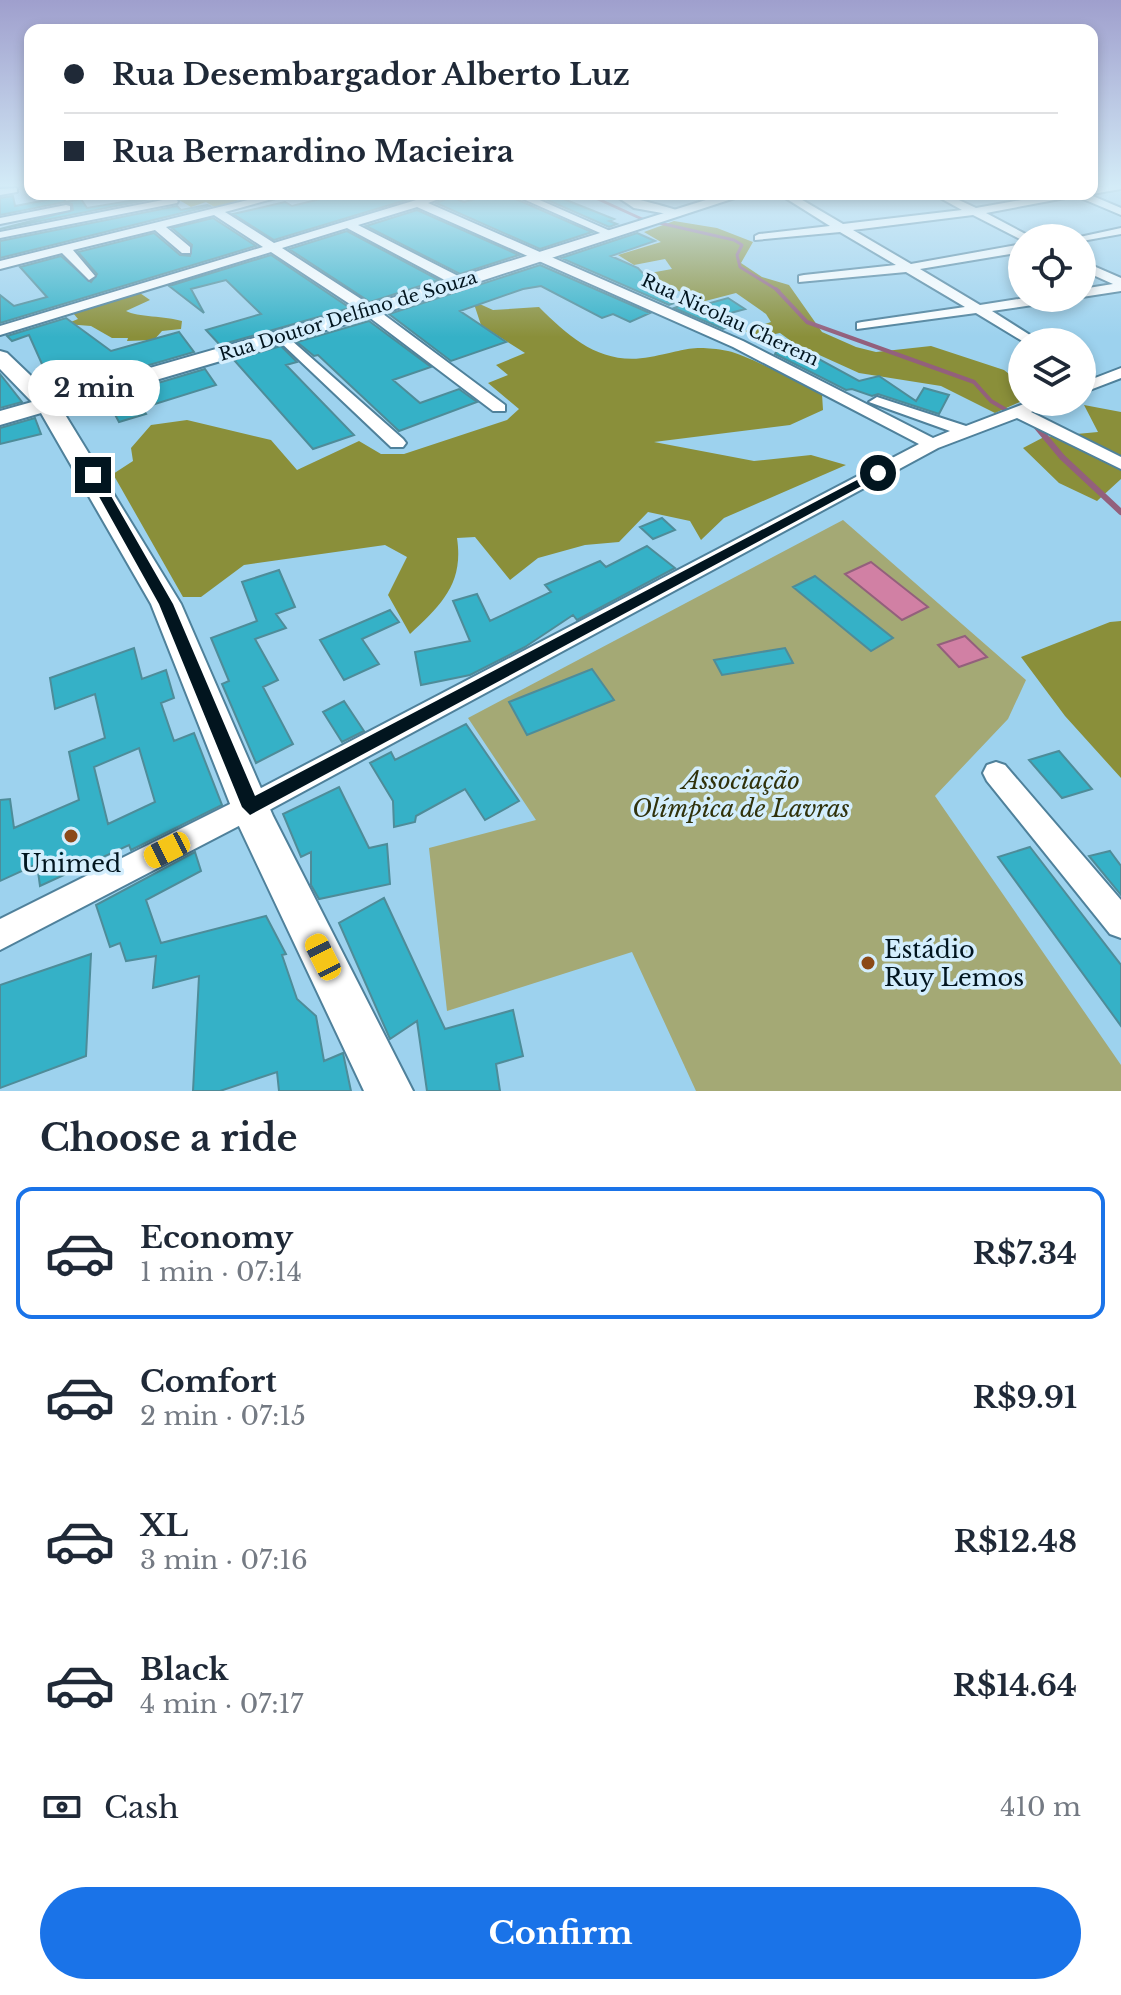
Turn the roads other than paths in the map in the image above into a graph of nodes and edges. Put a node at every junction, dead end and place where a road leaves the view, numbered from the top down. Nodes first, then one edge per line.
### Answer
1 (120, 235) edge
2 (168, 235) edge
3 (256, 235) edge
4 (311, 235) edge
5 (368, 235) edge
6 (490, 235) edge
7 (608, 235) edge
8 (787, 235) edge
9 (852, 235) edge
10 (759, 238) dead end
11 (274, 246) junction
12 (64, 248) junction
13 (186, 250) dead end
14 (1008, 250) edge
15 (540, 257) junction
16 (0, 265) edge
17 (907, 268) junction
18 (1096, 272) edge
19 (89, 276) dead end
20 (804, 279) dead end
21 (459, 282) junction
22 (1121, 285) edge
23 (1096, 290) edge
24 (1008, 305) edge
25 (976, 310) junction
26 (370, 311) junction
27 (862, 326) dead end
28 (1009, 328) edge
29 (0, 331) edge
30 (282, 336) junction
31 (0, 357) edge
32 (1121, 373) edge
33 (1096, 376) edge
34 (1103, 380) junction
35 (1096, 383) edge
36 (877, 402) dead end
37 (48, 405) junction
38 (499, 408) dead end
39 (1008, 416) edge
40 (1026, 416) edge
41 (0, 418) edge
42 (965, 431) junction
43 (397, 443) dead end
44 (932, 444) junction
45 (1121, 464) edge
46 (996, 773) dead end
47 (250, 807) junction
48 (1121, 923) edge
49 (0, 935) edge
50 (389, 1091) edge

1 - 12 street
2 - 13 street
3 - 11 street
4 - 11 street
5 - 21 street
6 - 15 street, Rua Nicolau Cherem
7 - 15 street, Rua Doutor Delfino de Souza
8 - 10 street
9 - 17 street
11 - 26 street
11 - 29 street
12 - 16 street
12 - 19 street
14 - 17 street
15 - 21 street, Rua Doutor Delfino de Souza
15 - 44 street, Rua Nicolau Cherem
17 - 20 street
17 - 25 street
18 - 22 street
21 - 26 street, Rua Doutor Delfino de Souza
22 - 23 street
24 - 25 street
25 - 27 street
25 - 28 street
26 - 30 street, Rua Doutor Delfino de Souza
26 - 38 street
30 - 37 street, Rua Doutor Delfino de Souza
30 - 43 street
31 - 37 street
32 - 34 street
33 - 34 street
34 - 35 street
36 - 42 street
37 - 41 street, Rua Doutor Delfino de Souza
37 - 47 street
39 - 42 street
40 - 45 street
42 - 44 street
44 - 47 street
46 - 48 street
47 - 49 street
47 - 50 street

